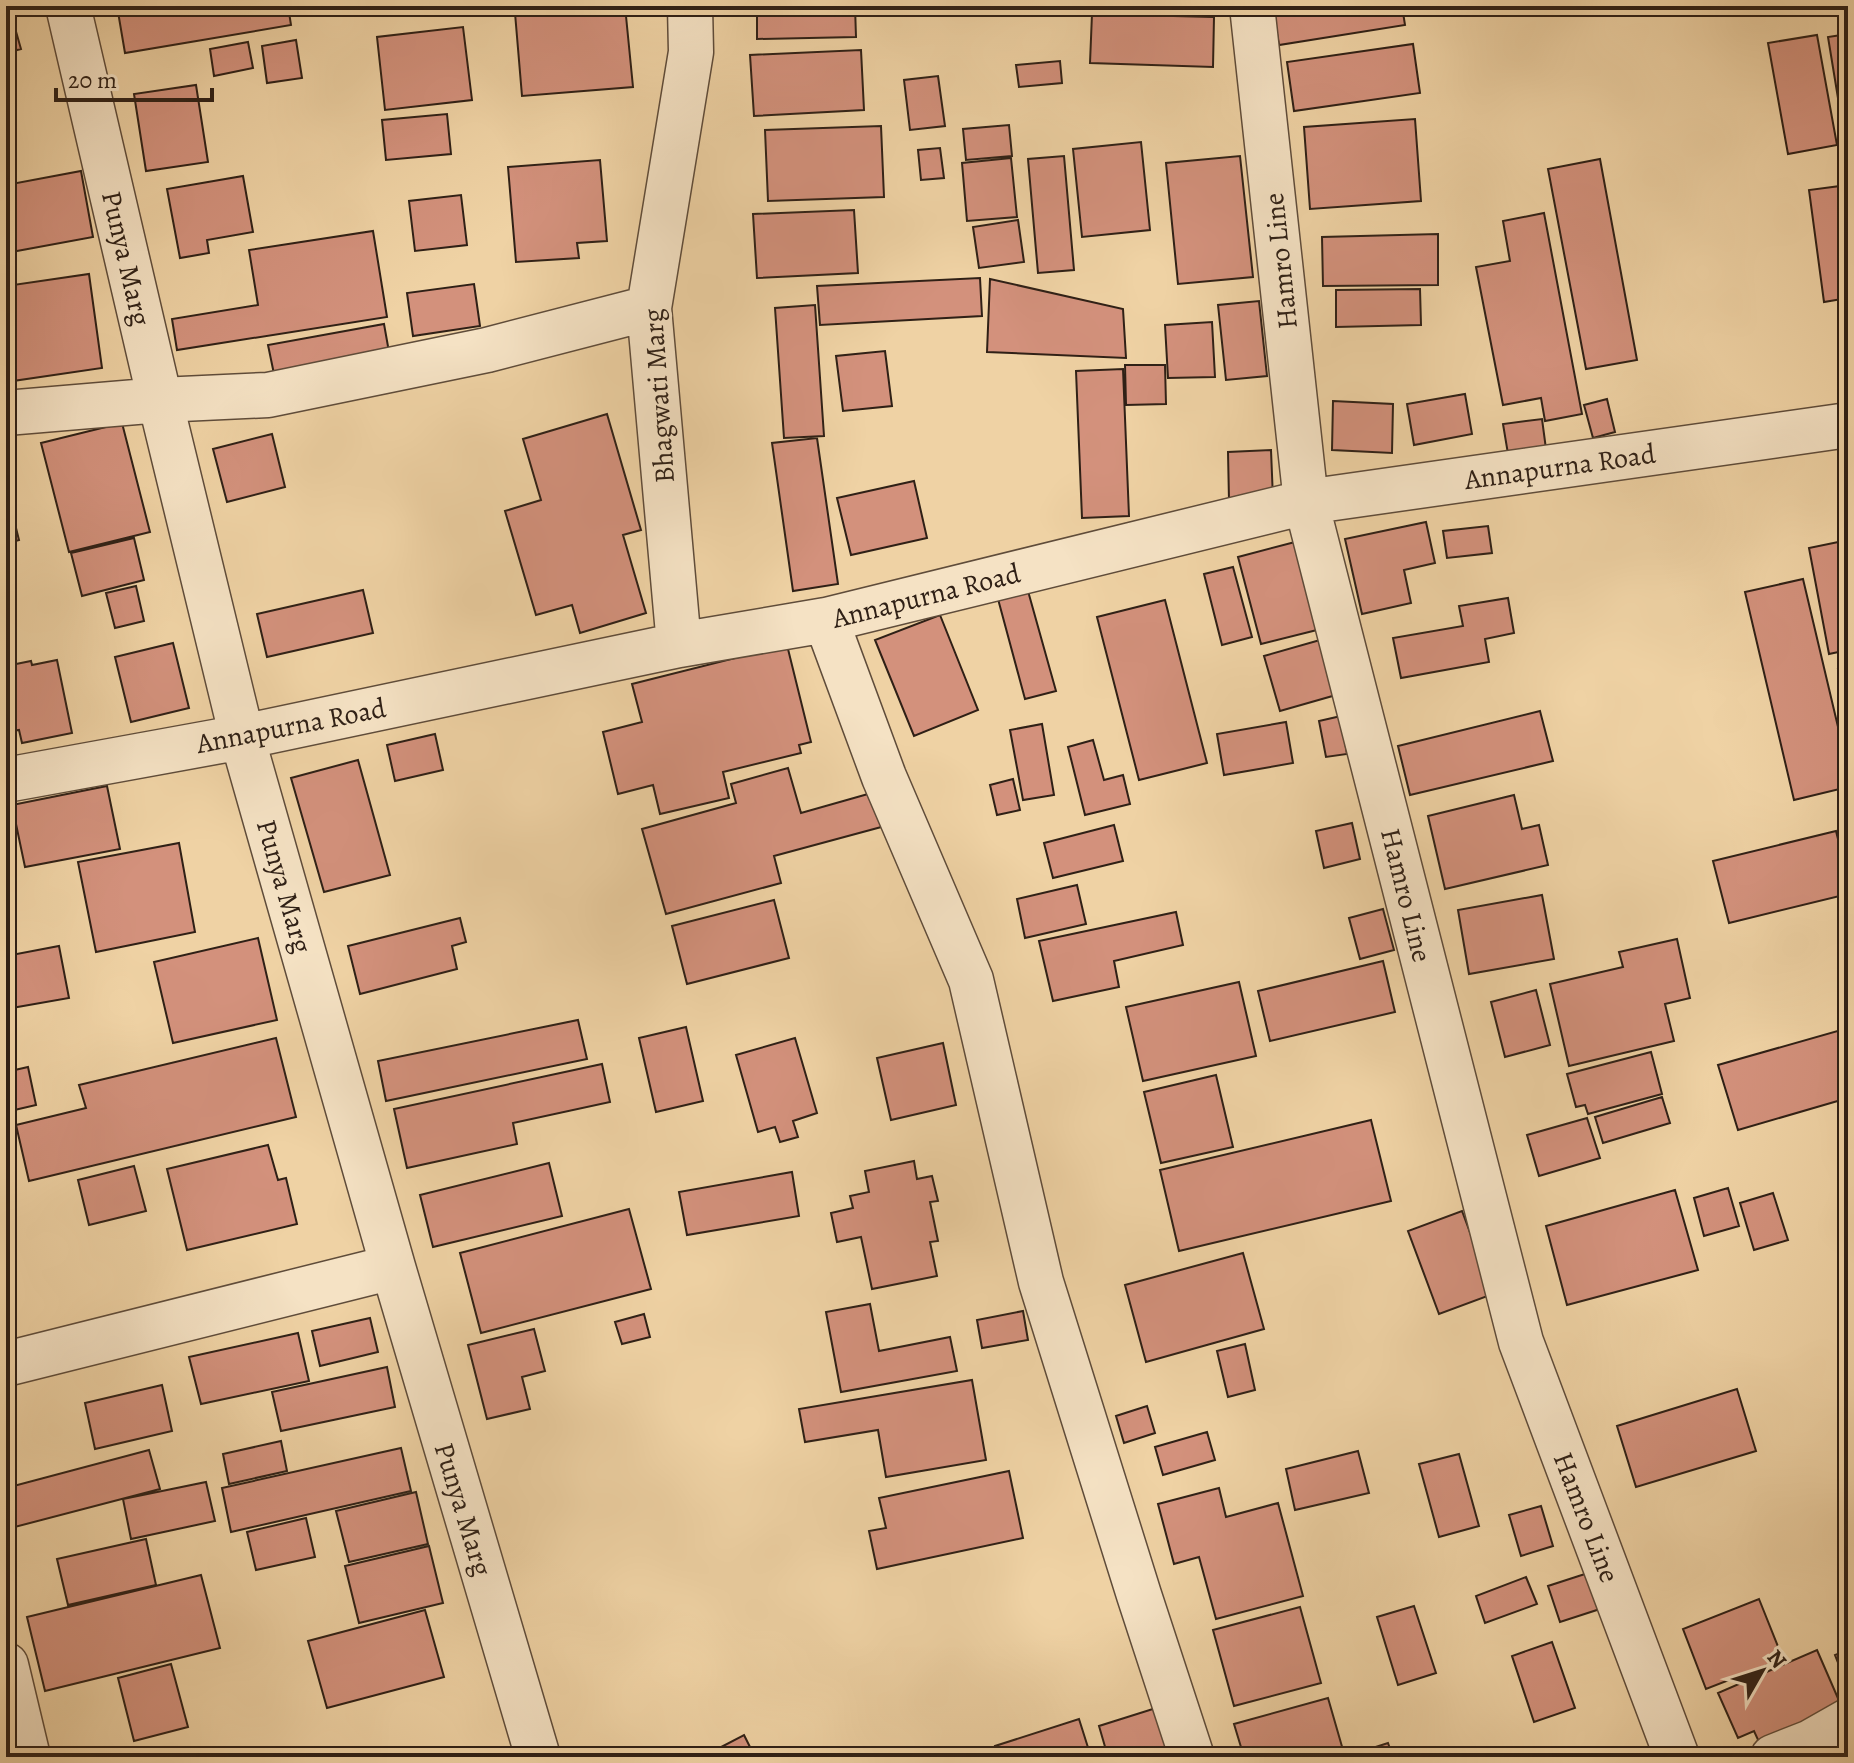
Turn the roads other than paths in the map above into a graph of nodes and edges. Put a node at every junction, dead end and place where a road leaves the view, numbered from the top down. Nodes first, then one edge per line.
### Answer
1 (68, 6) edge
2 (690, 6) edge
3 (1252, 6) edge
4 (649, 308) junction
5 (160, 400) junction
6 (6, 413) edge
7 (1848, 425) edge
8 (1306, 502) junction
9 (826, 620) junction
10 (679, 645) junction
11 (242, 737) junction
12 (6, 780) edge
13 (393, 1267) junction
14 (6, 1364) edge
15 (6, 1665) edge
16 (1848, 1721) edge
17 (28, 1757) edge
18 (538, 1757) edge
19 (1192, 1757) edge
20 (1677, 1757) edge
21 (1773, 1757) edge

1 - 5 street, Punya Marg
2 - 4 street, Bhagwati Marg
3 - 8 street, Hamro Line
4 - 5 street
4 - 10 street, Bhagwati Marg
5 - 6 street
5 - 11 street, Punya Marg
7 - 8 street, Annapurna Road
8 - 9 street, Annapurna Road
8 - 20 street, Hamro Line
9 - 10 street, Annapurna Road
9 - 19 street
10 - 11 street, Annapurna Road
11 - 12 street, Annapurna Road
11 - 13 street, Punya Marg
13 - 14 street
13 - 18 street, Punya Marg
15 - 17 street
16 - 21 street

